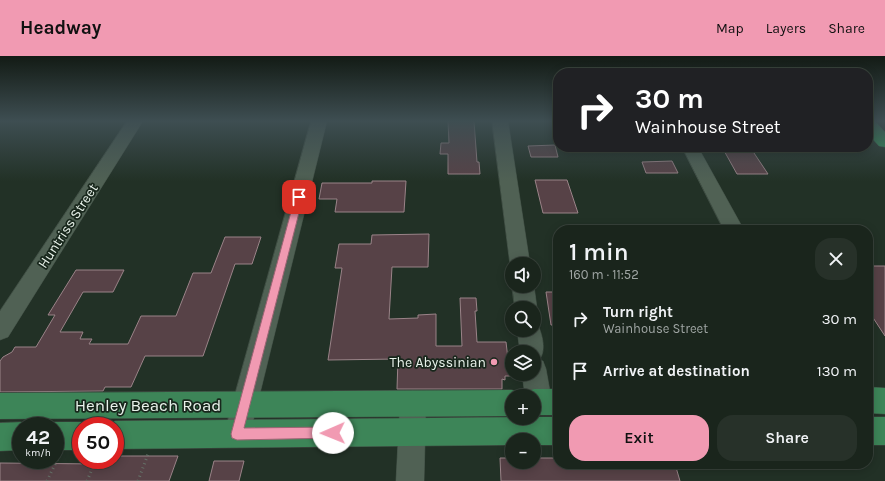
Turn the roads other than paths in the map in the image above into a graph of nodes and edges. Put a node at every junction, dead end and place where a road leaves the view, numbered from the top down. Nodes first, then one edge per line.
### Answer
1 (122, 141) edge
2 (314, 141) edge
3 (503, 141) edge
4 (693, 152) edge
5 (731, 225) edge
6 (519, 257) edge
7 (0, 330) edge
8 (538, 381) edge
9 (873, 400) edge
10 (885, 400) edge
11 (544, 402) edge
12 (413, 403) junction
13 (505, 403) edge
14 (244, 404) junction
15 (0, 406) edge
16 (412, 431) junction
17 (553, 431) edge
18 (873, 431) edge
19 (885, 431) edge
20 (237, 434) junction
21 (124, 435) edge
22 (12, 436) edge
23 (0, 437) edge
24 (410, 481) edge

1 - 7 street, Huntriss Street
2 - 14 street
3 - 6 street
4 - 5 street
8 - 11 street
9 - 10 main road
12 - 13 main road, Henley Beach Road
12 - 14 main road, Henley Beach Road
12 - 16 street
14 - 15 main road, Henley Beach Road
14 - 20 street
16 - 17 main road, Henley Beach Road
16 - 20 main road, Henley Beach Road
16 - 24 street
18 - 19 main road
20 - 21 main road, Henley Beach Road
22 - 23 main road

